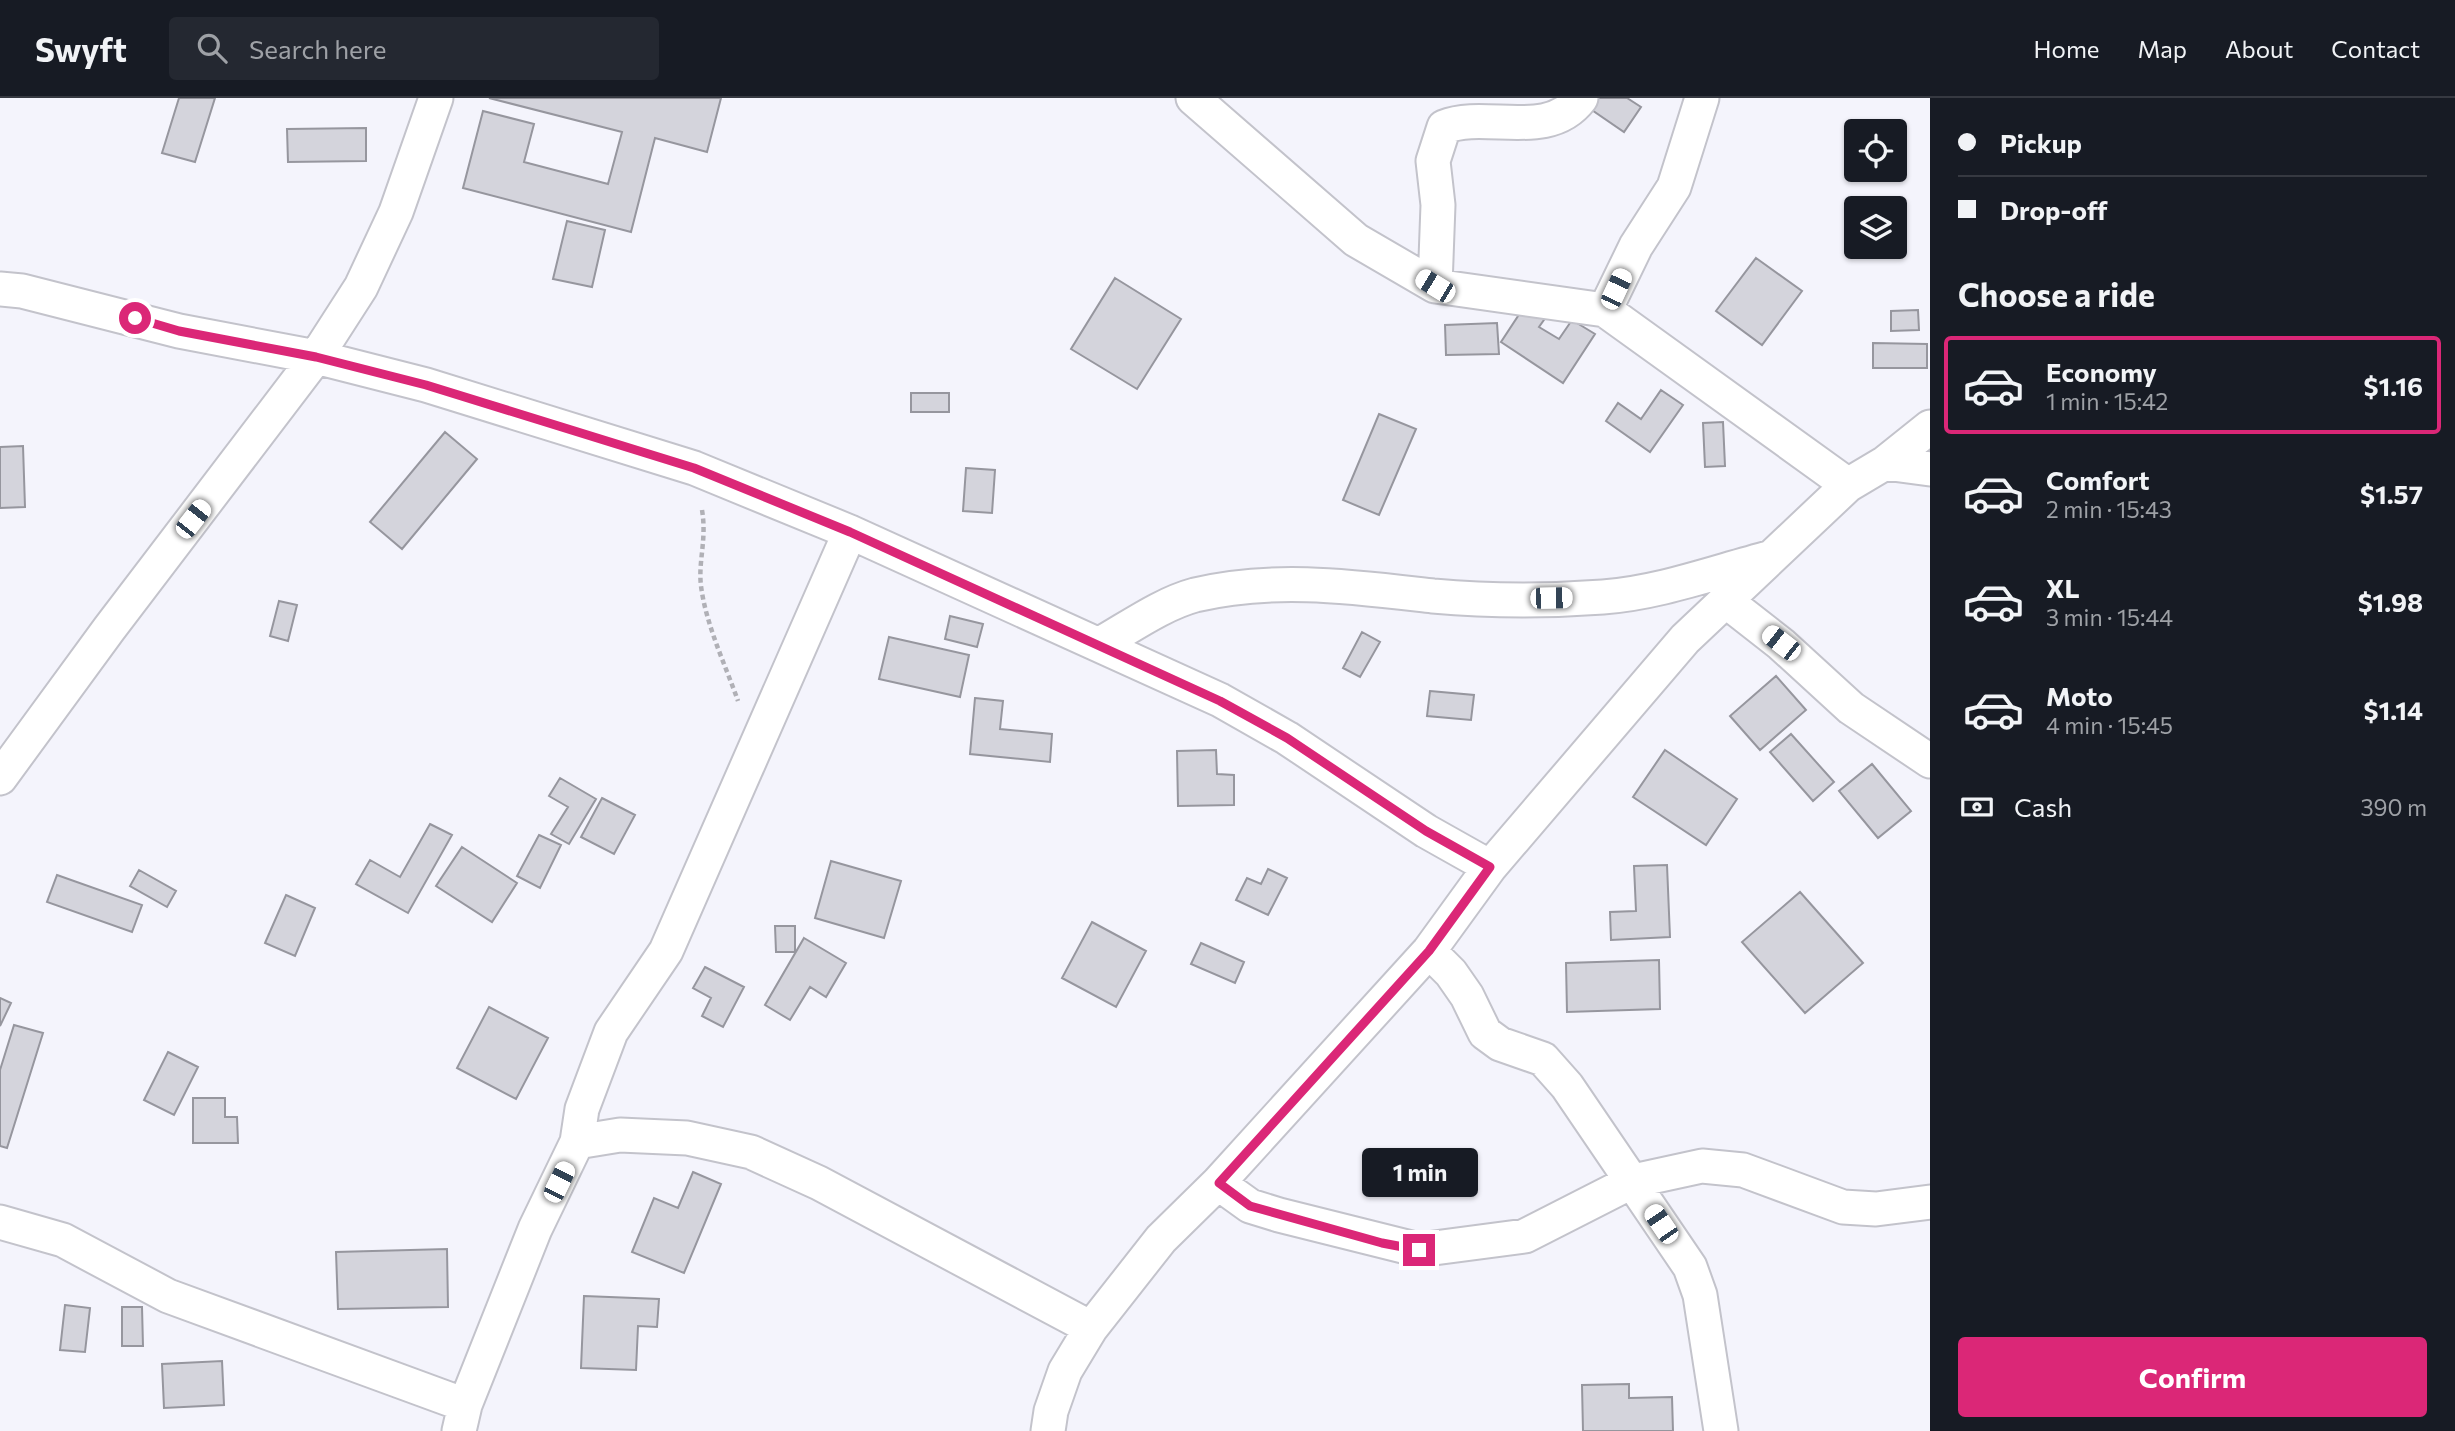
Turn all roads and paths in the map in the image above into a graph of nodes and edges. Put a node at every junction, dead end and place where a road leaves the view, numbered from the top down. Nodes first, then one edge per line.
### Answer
1 (436, 98) edge
2 (1193, 98) edge
3 (1581, 98) edge
4 (1702, 98) edge
5 (1435, 286) junction
6 (0, 289) edge
7 (1605, 310) junction
8 (316, 357) junction
9 (1930, 427) edge
10 (1885, 463) junction
11 (694, 468) junction
12 (1930, 469) edge
13 (1849, 485) junction
14 (850, 532) junction
15 (1777, 555) junction
16 (1726, 601) junction
17 (1100, 644) junction
18 (756, 750) junction
19 (1930, 761) edge
20 (0, 778) edge
21 (1490, 867) junction
22 (1429, 951) junction
23 (578, 1142) junction
24 (1633, 1181) junction
25 (1219, 1183) junction
26 (1930, 1202) edge
27 (0, 1222) edge
28 (1091, 1328) junction
29 (462, 1418) edge
30 (1048, 1431) edge
31 (1721, 1431) edge

1 - 8 street
2 - 5 street
3 - 5 street
4 - 7 street
5 - 7 street
6 - 8 street
7 - 13 street
8 - 11 street
8 - 20 street
9 - 10 street
10 - 12 street
10 - 13 street
11 - 14 street
11 - 18 path
13 - 15 street
14 - 17 street
14 - 18 street
15 - 16 street
15 - 17 street
16 - 19 street
16 - 21 street
17 - 21 street
18 - 23 street
21 - 22 street
22 - 24 street
22 - 25 street
23 - 28 street
23 - 29 street
24 - 25 street
24 - 26 street
24 - 31 street
25 - 28 street
27 - 29 street
28 - 30 street

